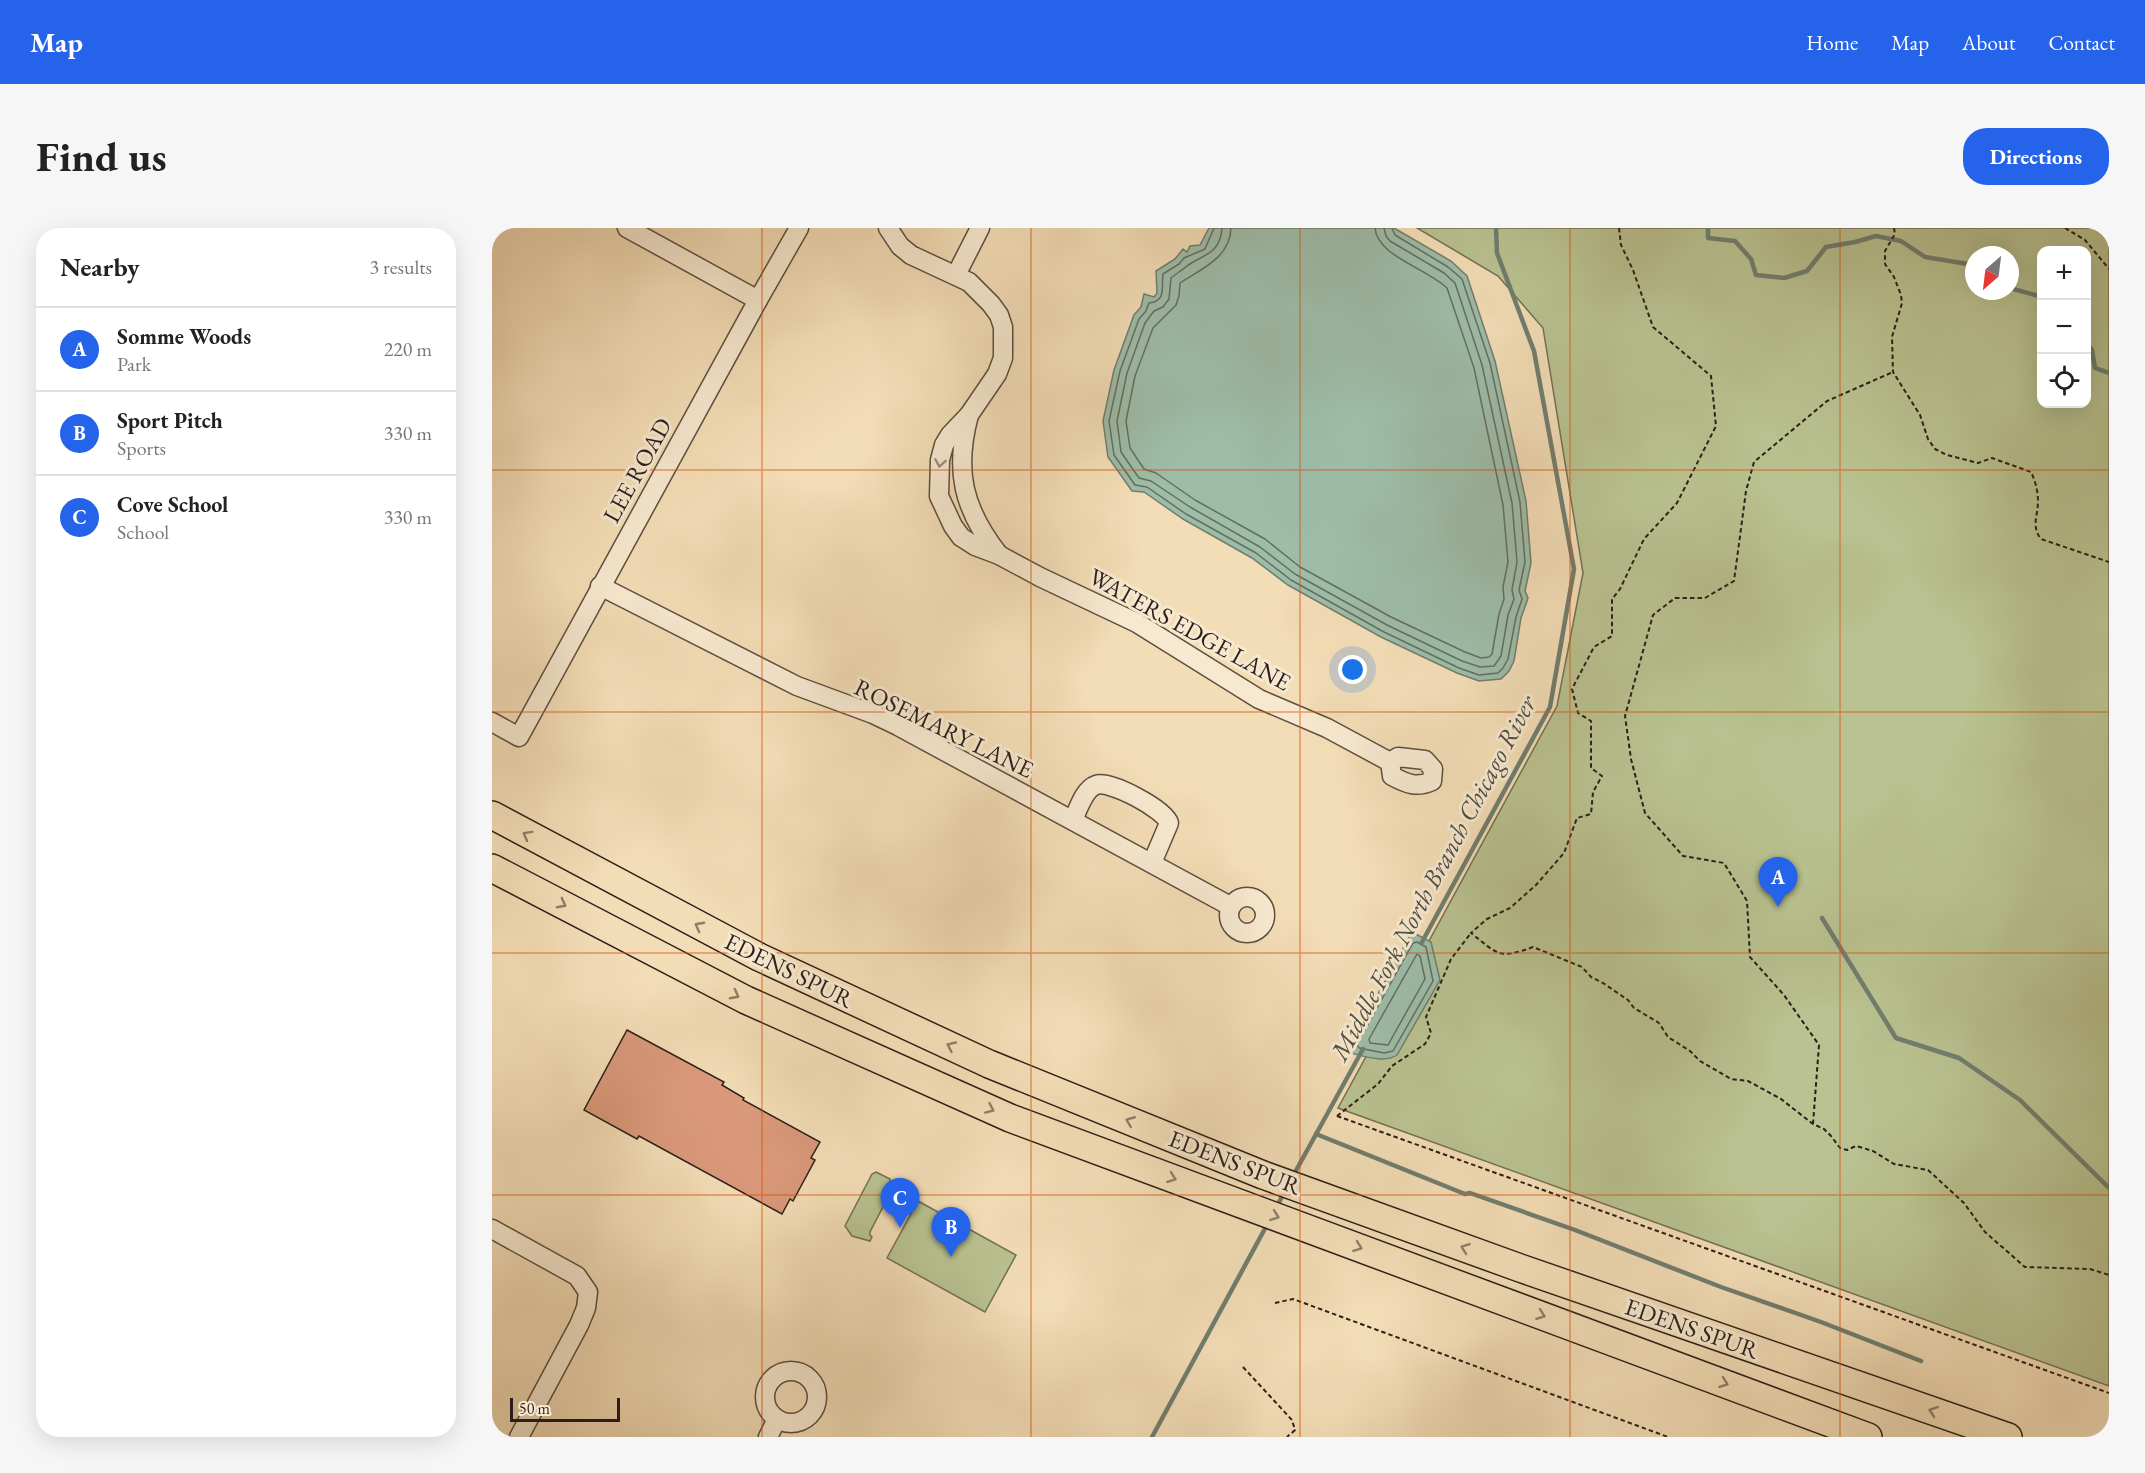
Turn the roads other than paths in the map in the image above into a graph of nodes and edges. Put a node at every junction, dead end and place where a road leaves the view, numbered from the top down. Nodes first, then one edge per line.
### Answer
1 (627, 228) edge
2 (799, 228) edge
3 (888, 228) edge
4 (980, 228) edge
5 (898, 237) edge
6 (956, 275) junction
7 (758, 300) junction
8 (969, 415) junction
9 (999, 555) junction
10 (600, 586) junction
11 (492, 722) edge
12 (1390, 762) dead end
13 (492, 815) edge
14 (1073, 820) junction
15 (1152, 863) junction
16 (492, 868) edge
17 (1230, 906) dead end
18 (492, 1229) edge
19 (777, 1419) dead end
20 (519, 1437) edge
21 (768, 1437) edge
22 (1868, 1437) edge
23 (2008, 1437) edge

1 - 7 street
2 - 7 street, LEE ROAD
3 - 5 street, WATERS EDGE LANE
4 - 6 street
5 - 6 street, WATERS EDGE LANE
6 - 8 street, WATERS EDGE LANE
7 - 10 street, LEE ROAD
8 - 9 street, WATERS EDGE LANE
8 -> 9 street, WATERS EDGE LANE
9 - 12 street, WATERS EDGE LANE
10 - 11 street, LEE ROAD
10 - 14 street, ROSEMARY LANE
23 -> 13 highway, EDENS SPUR
14 - 15 street, ROSEMARY LANE
14 - 15 street
15 - 17 street, ROSEMARY LANE
16 -> 22 highway, EDENS SPUR
18 - 20 street
19 - 21 street

